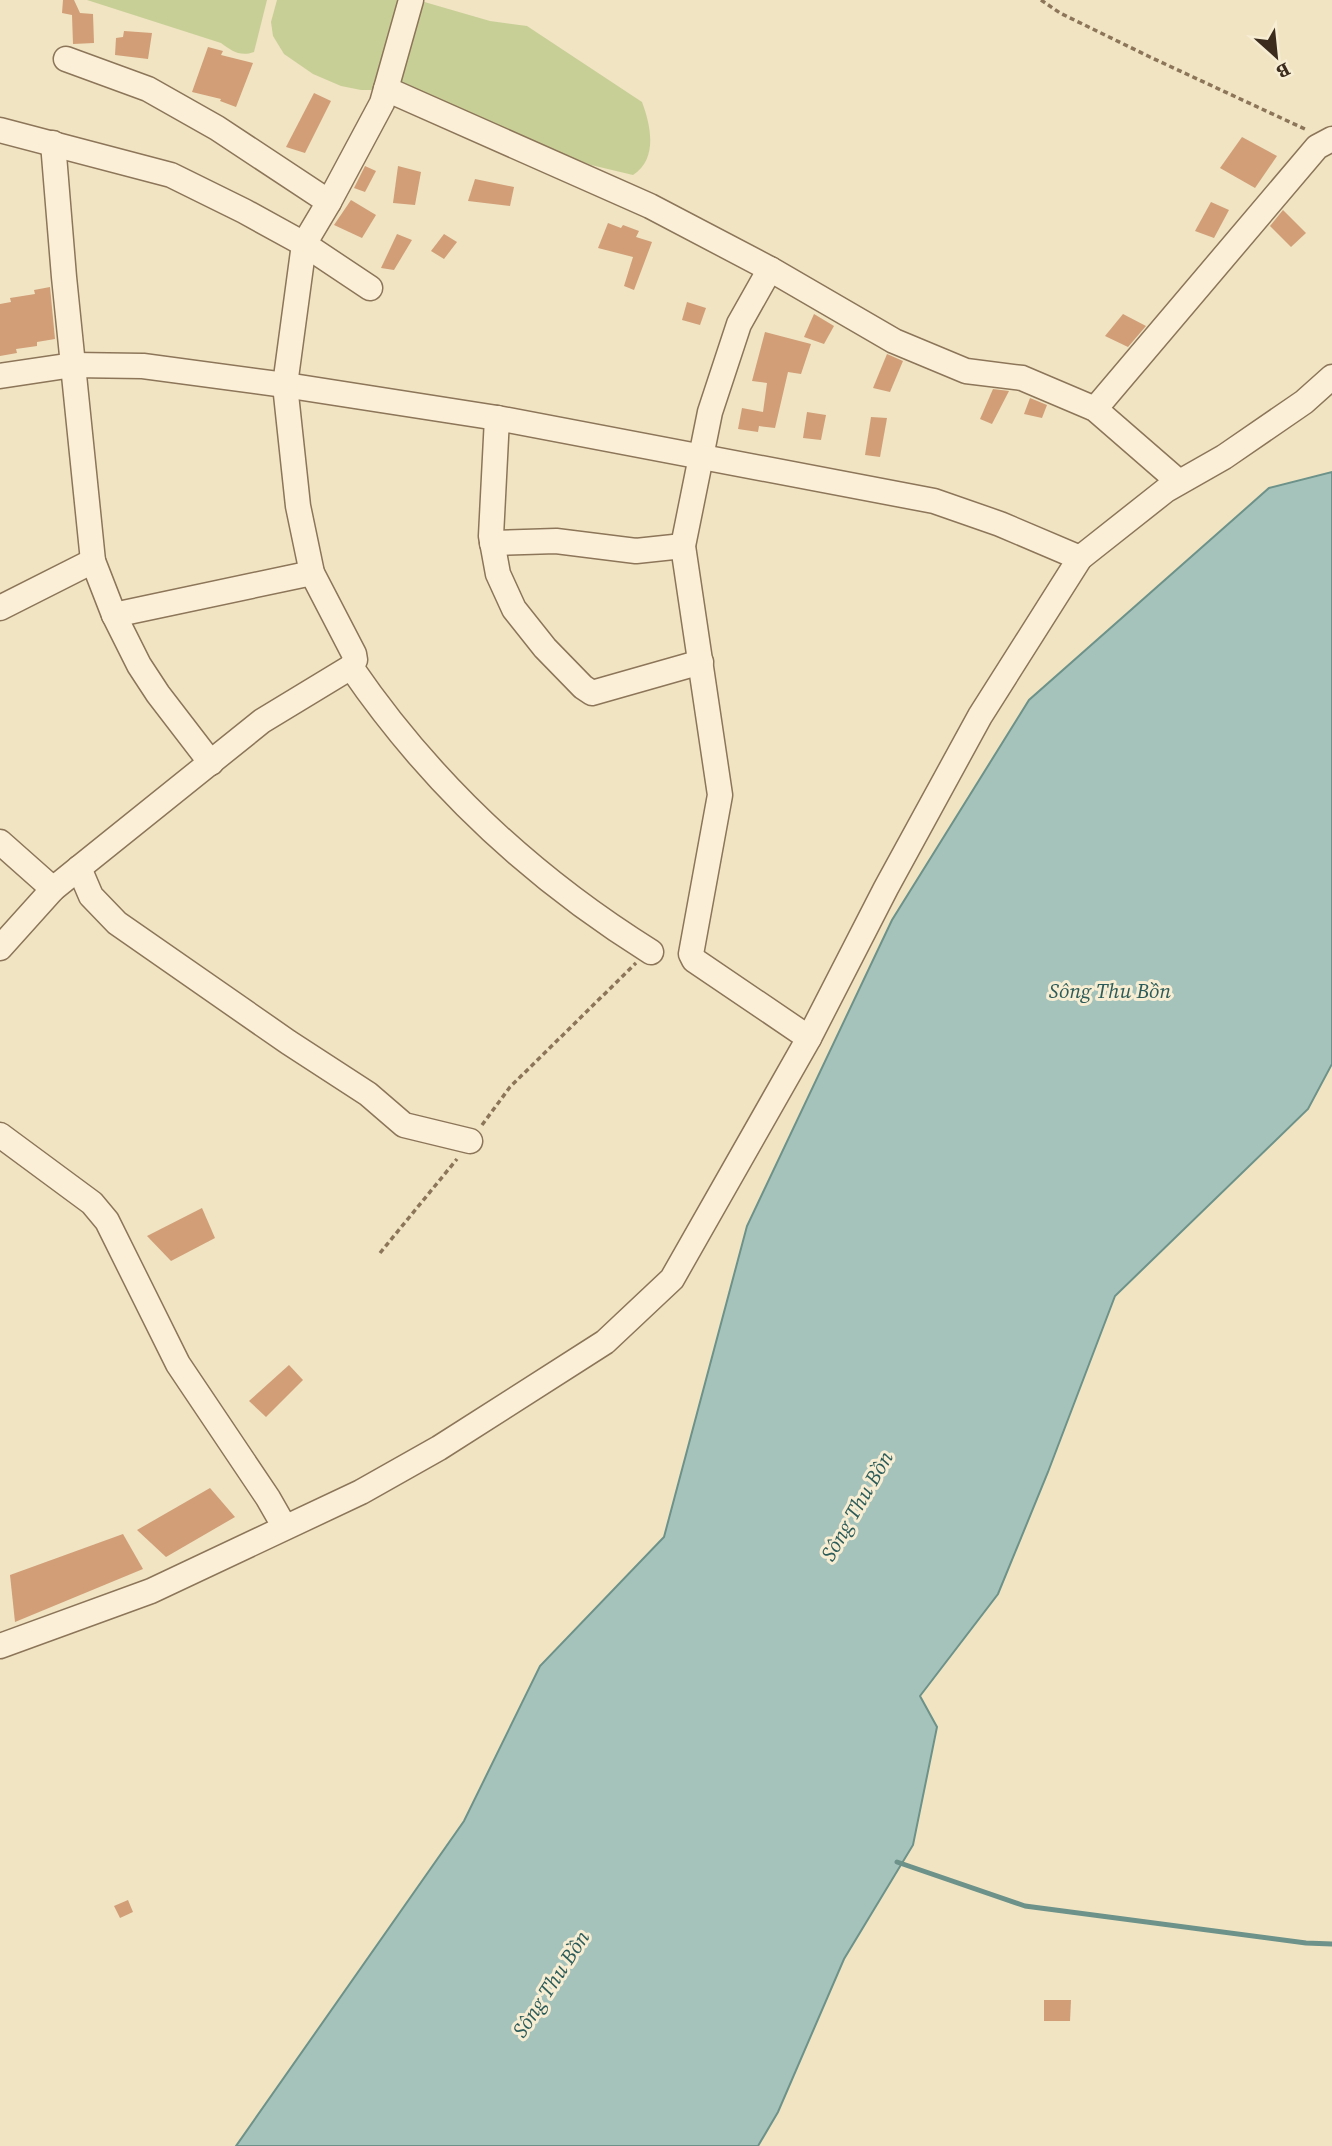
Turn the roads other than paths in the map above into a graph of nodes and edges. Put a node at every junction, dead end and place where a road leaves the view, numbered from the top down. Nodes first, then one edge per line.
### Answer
1 (411, 0) edge
2 (66, 59) dead end
3 (386, 89) junction
4 (0, 130) edge
5 (1327, 141) edge
6 (53, 143) junction
7 (329, 202) junction
8 (304, 244) junction
9 (769, 269) junction
10 (370, 288) dead end
11 (73, 365) junction
12 (0, 376) edge
13 (1332, 377) edge
14 (285, 385) junction
15 (1095, 409) junction
16 (497, 418) junction
17 (702, 457) junction
18 (1179, 482) junction
19 (492, 543) junction
20 (683, 546) junction
21 (1080, 558) junction
22 (93, 561) junction
23 (312, 573) junction
24 (0, 608) edge
25 (114, 615) junction
26 (701, 662) junction
27 (351, 667) junction
28 (211, 763) junction
29 (0, 842) edge
30 (79, 868) junction
31 (52, 890) junction
32 (0, 948) edge
33 (651, 952) road end
34 (809, 1038) junction
35 (0, 1135) edge
36 (470, 1140) road end
37 (284, 1526) junction
38 (0, 1646) edge

1 - 3 street
2 - 7 street
3 - 7 street
3 - 9 street
4 - 6 street
5 - 15 street
6 - 8 street
6 - 11 street
7 - 8 street
8 - 10 street
8 - 14 street
9 - 15 street
9 - 17 street
11 - 12 street
11 - 14 street
11 - 22 street
13 - 18 street
14 - 16 street
14 - 23 street
15 - 18 street
16 - 17 street
16 - 19 street
17 - 20 street
17 - 21 street
18 - 21 street
19 - 20 street
19 - 26 street
20 - 26 street
21 - 34 street
22 - 24 street
22 - 25 street
23 - 25 street
23 - 27 street
25 - 28 street
26 - 34 street
27 - 28 street
27 - 33 street
28 - 30 street
29 - 31 street
30 - 31 street
30 - 36 street
31 - 32 street
34 - 37 street
35 - 37 street
37 - 38 street

